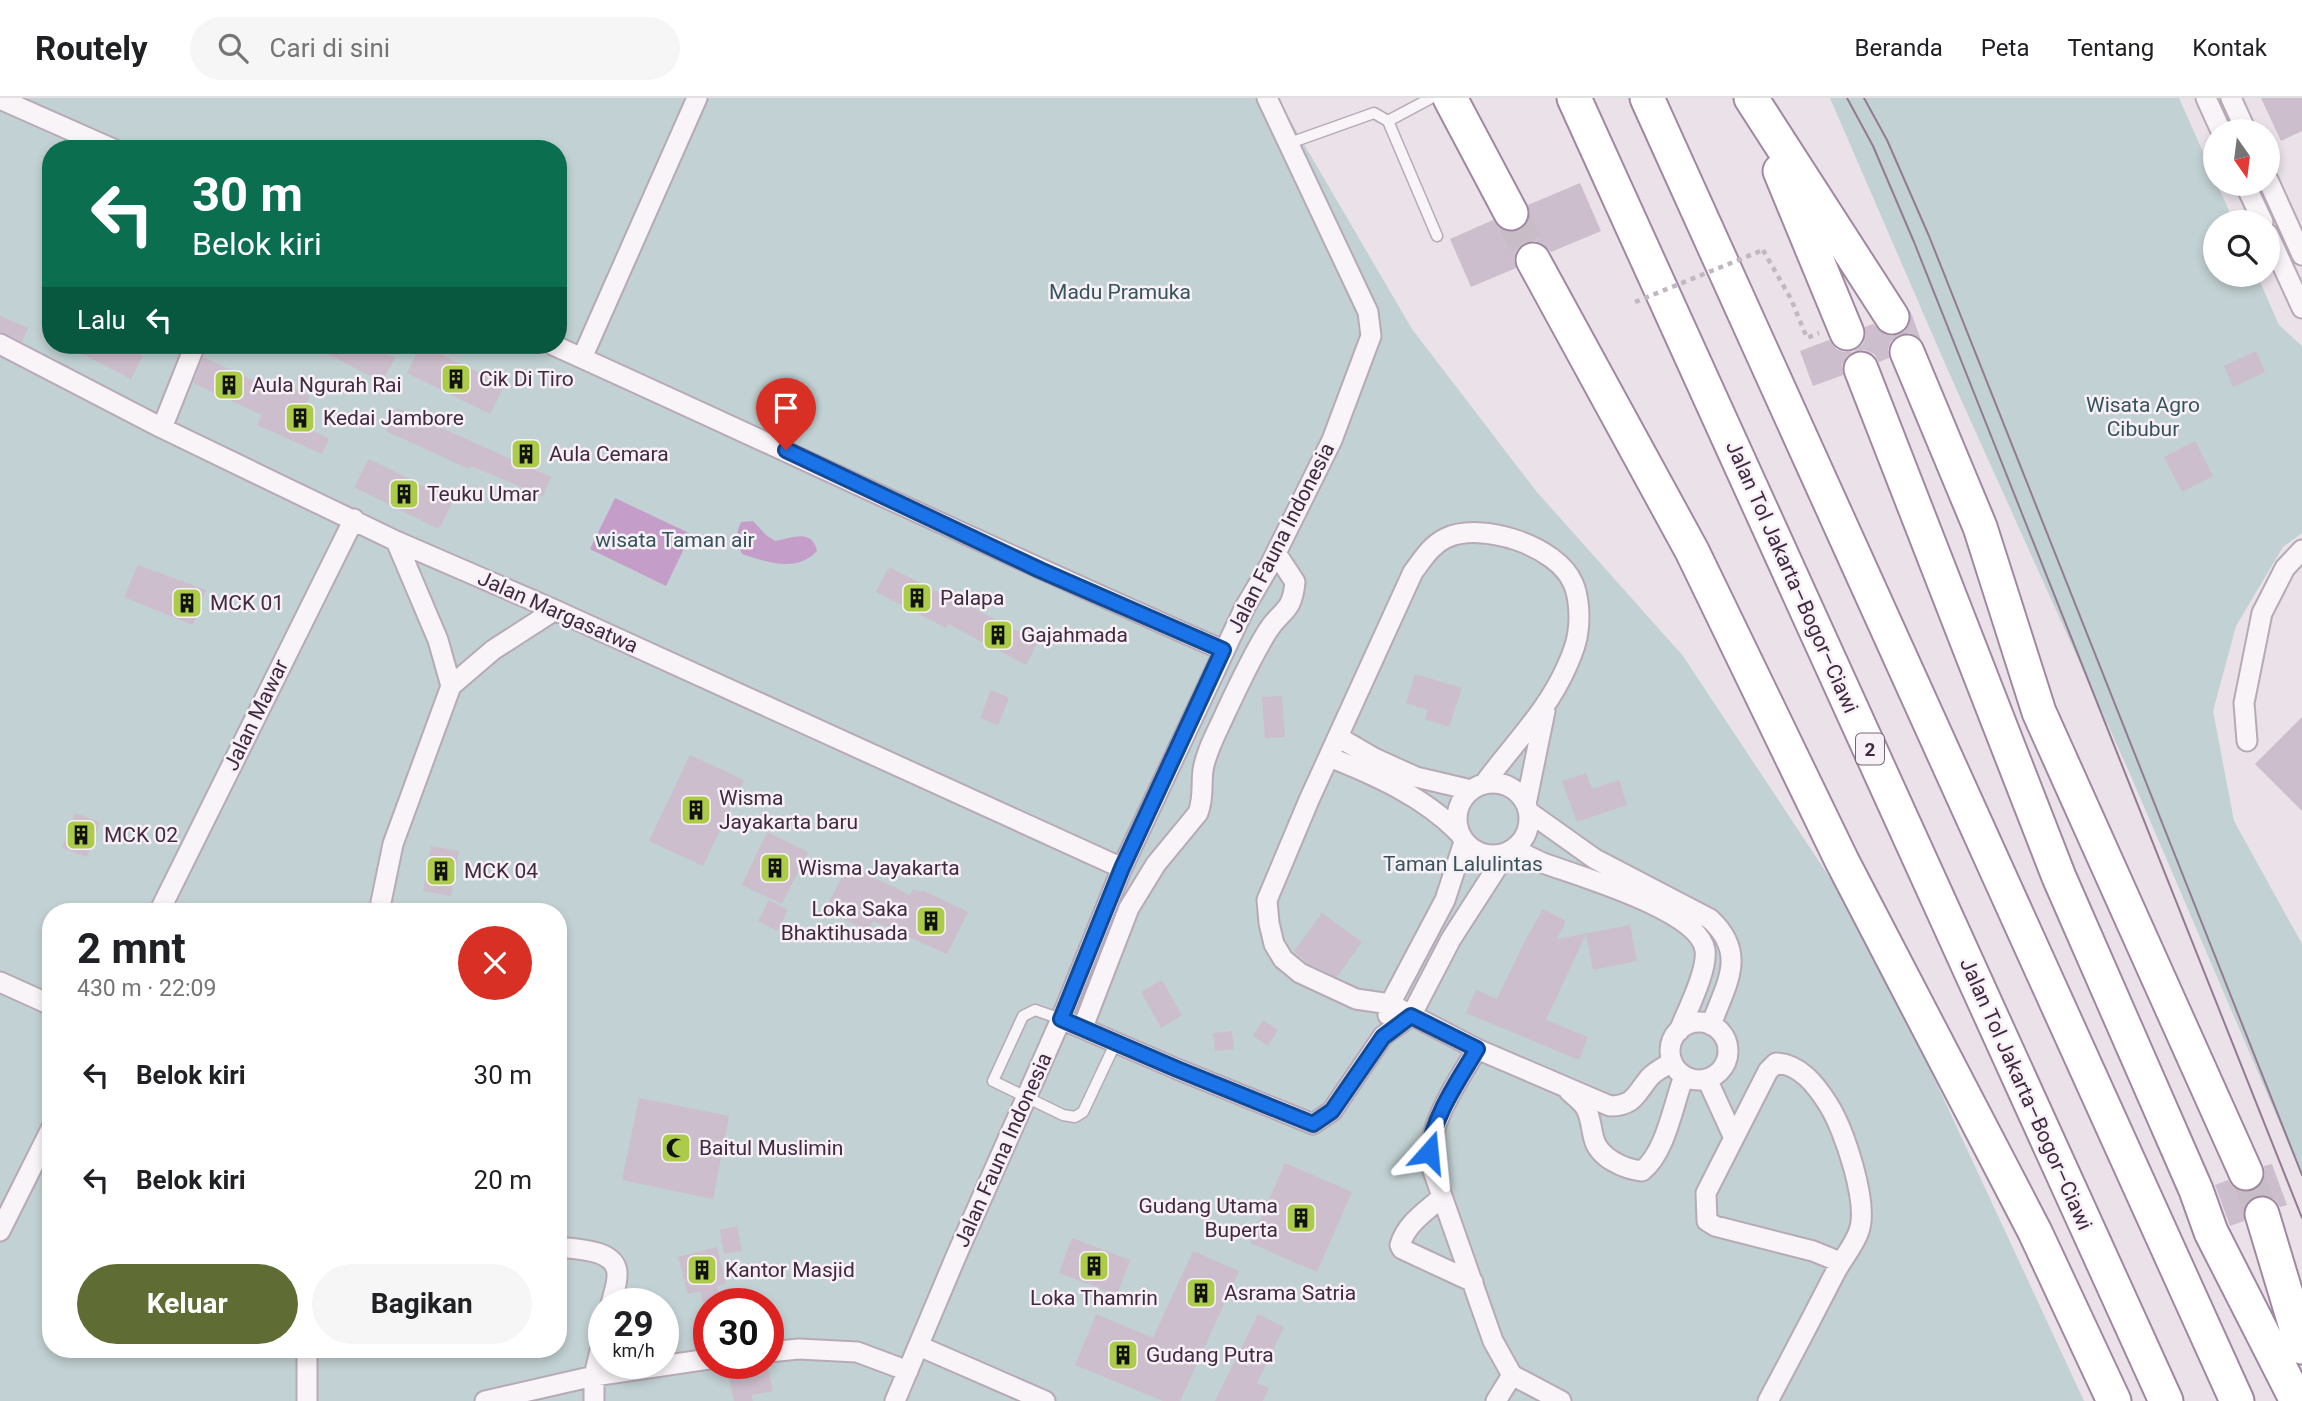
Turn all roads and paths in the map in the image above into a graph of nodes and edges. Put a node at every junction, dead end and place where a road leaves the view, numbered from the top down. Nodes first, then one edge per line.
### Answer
1 (697, 98) edge
2 (1267, 98) edge
3 (1432, 98) edge
4 (1450, 98) edge
5 (1574, 98) edge
6 (1647, 98) edge
7 (1750, 98) edge
8 (2206, 98) edge
9 (2231, 98) edge
10 (0, 99) edge
11 (2216, 119) edge
12 (2241, 119) edge
13 (1388, 121) junction
14 (93, 140) edge
15 (1287, 144) junction
16 (2275, 196) edge
17 (1511, 213) tunnel mouth
18 (1437, 236) dead end
19 (2302, 255) edge
20 (1533, 260) tunnel mouth
21 (2280, 260) edge
22 (1634, 302) dead end
23 (2302, 308) edge
24 (1892, 317) dead end
25 (1847, 333) dead end
26 (1807, 338) dead end
27 (1, 349) edge
28 (567, 351) edge
29 (1907, 352) dead end
30 (191, 354) edge
31 (582, 358) junction
32 (1861, 369) dead end
33 (162, 428) junction
34 (354, 519) junction
35 (396, 541) junction
36 (2302, 550) edge
37 (1276, 553) junction
38 (555, 610) junction
39 (1223, 650) junction
40 (451, 686) junction
41 (1545, 707) junction
42 (1338, 737) junction
43 (2247, 741) dead end
44 (1329, 757) junction
45 (1478, 787) junction
46 (1528, 808) junction
47 (1462, 837) junction
48 (1508, 852) junction
49 (1122, 868) junction
50 (163, 903) edge
51 (381, 903) edge
52 (0, 982) edge
53 (42, 1001) edge
54 (1390, 1004) junction
55 (1411, 1016) junction
56 (1061, 1019) junction
57 (1711, 1026) junction
58 (1083, 1027) junction
59 (1679, 1031) junction
60 (1383, 1037) junction
61 (1116, 1042) junction
62 (1477, 1049) junction
63 (1678, 1069) junction
64 (1707, 1079) junction
65 (1566, 1087) junction
66 (1027, 1096) junction
67 (1734, 1138) junction
68 (42, 1147) edge
69 (2246, 1173) tunnel mouth
70 (1441, 1198) junction
71 (2262, 1214) tunnel mouth
72 (0, 1231) edge
73 (567, 1248) edge
74 (1840, 1262) junction
75 (1473, 1282) junction
76 (615, 1288) edge
77 (919, 1346) junction
78 (2302, 1347) edge
79 (784, 1350) edge
80 (307, 1358) edge
81 (908, 1371) junction
82 (1512, 1375) junction
83 (588, 1377) edge
84 (594, 1379) edge
85 (307, 1401) edge
86 (485, 1401) edge
87 (594, 1401) edge
88 (895, 1401) edge
89 (1045, 1401) edge
90 (1496, 1401) edge
91 (1561, 1401) edge
92 (1769, 1401) edge
93 (2114, 1401) edge
94 (2166, 1401) edge
95 (2237, 1401) edge
96 (2297, 1401) edge

1 - 31 street
2 - 15 street, Jalan Fauna Indonesia
3 - 13 lane
4 - 17 highway
5 - 94 highway, Jalan Tol Jakarta–Bogor–Ciawi / 2
6 - 95 highway
7 - 24 highway
7 - 25 highway
8 - 11 street
9 - 12 street
10 - 14 street
13 - 15 lane
13 - 18 lane
15 - 37 street, Jalan Fauna Indonesia
16 - 19 street
20 - 93 highway
21 - 23 street
22 - 26 path, bridge
27 - 33 street, Jalan Margasatwa
28 - 31 street
29 - 69 highway
30 - 33 street
31 - 39 street
32 - 96 highway
33 - 34 street, Jalan Margasatwa
34 - 35 street, Jalan Margasatwa
34 - 50 street, Jalan Mawar
35 - 38 street, Jalan Margasatwa
35 - 40 street
36 - 43 street
37 - 39 street, Jalan Fauna Indonesia
37 - 58 street
38 - 40 street
38 - 49 street, Jalan Margasatwa
39 - 49 street, Jalan Fauna Indonesia
40 - 51 street
41 - 42 street
41 - 45 street
41 - 46 street
42 - 44 street
42 - 45 street
44 - 47 street
44 - 54 street
45 - 46 street
45 - 47 street
46 - 48 street
46 - 57 street
47 - 48 street
47 - 54 street
48 - 55 street
48 - 59 street
49 - 56 street, Jalan Fauna Indonesia
52 - 53 street
54 - 55 street
54 - 60 street
55 - 60 street
55 - 62 street
56 - 58 street
56 - 66 street, Jalan Fauna Indonesia
56 - 66 lane
57 - 59 street
57 - 64 street
58 - 61 street
59 - 63 street
60 - 61 street
61 - 66 lane
62 - 65 street
62 - 70 street
63 - 64 street
63 - 65 street
63 - 65 street
64 - 67 street
66 - 77 street, Jalan Fauna Indonesia
67 - 74 street
67 - 74 street
68 - 72 street
70 - 75 street
70 - 75 street
71 - 78 highway
73 - 76 street
74 - 92 street
75 - 82 street
77 - 81 street, Jalan Fauna Indonesia
77 - 89 street
79 - 81 street
80 - 85 street
81 - 88 street, Jalan Fauna Indonesia
82 - 90 street
82 - 91 street
83 - 86 street
84 - 87 street

